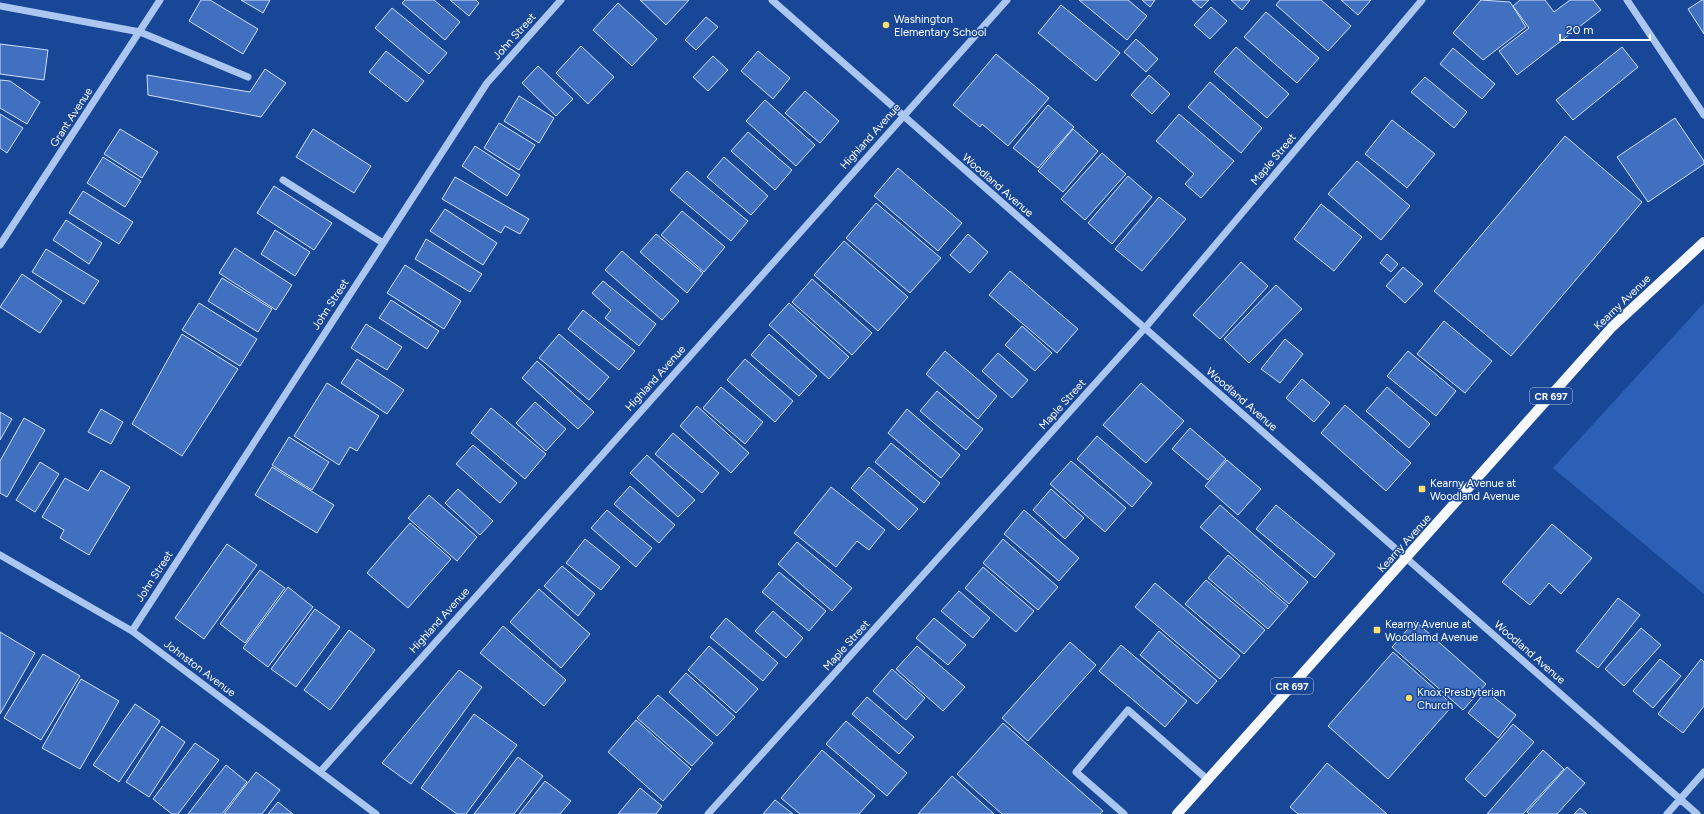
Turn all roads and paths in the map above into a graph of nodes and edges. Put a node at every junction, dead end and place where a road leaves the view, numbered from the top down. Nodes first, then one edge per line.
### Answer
1 (160, 0) edge
2 (561, 0) edge
3 (772, 0) edge
4 (1007, 0) edge
5 (1422, 0) edge
6 (1627, 0) edge
7 (0, 6) edge
8 (140, 32) junction
9 (248, 77) dead end
10 (1704, 115) edge
11 (903, 116) junction
12 (283, 180) dead end
13 (1704, 242) edge
14 (383, 243) junction
15 (0, 245) edge
16 (1145, 328) junction
17 (0, 555) edge
18 (1406, 558) junction
19 (132, 631) junction
20 (320, 772) junction
21 (1704, 772) edge
22 (1208, 780) junction
23 (1680, 799) junction
24 (376, 814) edge
25 (708, 814) edge
26 (1124, 814) edge
27 (1177, 814) edge
28 (1667, 814) edge
29 (1697, 814) edge

1 - 8 street, Grant Avenue
2 - 14 street, John Street
3 - 11 street, Woodland Avenue
4 - 11 street, Highland Avenue
5 - 16 street, Maple Street
6 - 10 street
7 - 8 street
8 - 9 street
8 - 15 street, Grant Avenue
11 - 16 street, Woodland Avenue
11 - 20 street, Highland Avenue
12 - 14 street
13 - 18 main road, Kearny Avenue / CR 697
14 - 19 street, John Street
16 - 18 street, Woodland Avenue
16 - 25 street, Maple Street
17 - 19 street, Johnston Avenue
18 - 22 main road, Kearny Avenue / CR 697
18 - 23 street, Woodland Avenue
19 - 20 street, Johnston Avenue
20 - 24 street, Johnston Avenue
21 - 23 street
22 - 26 street
22 - 27 main road, Kearny Avenue / CR 697
23 - 28 street
23 - 29 street, Woodland Avenue

